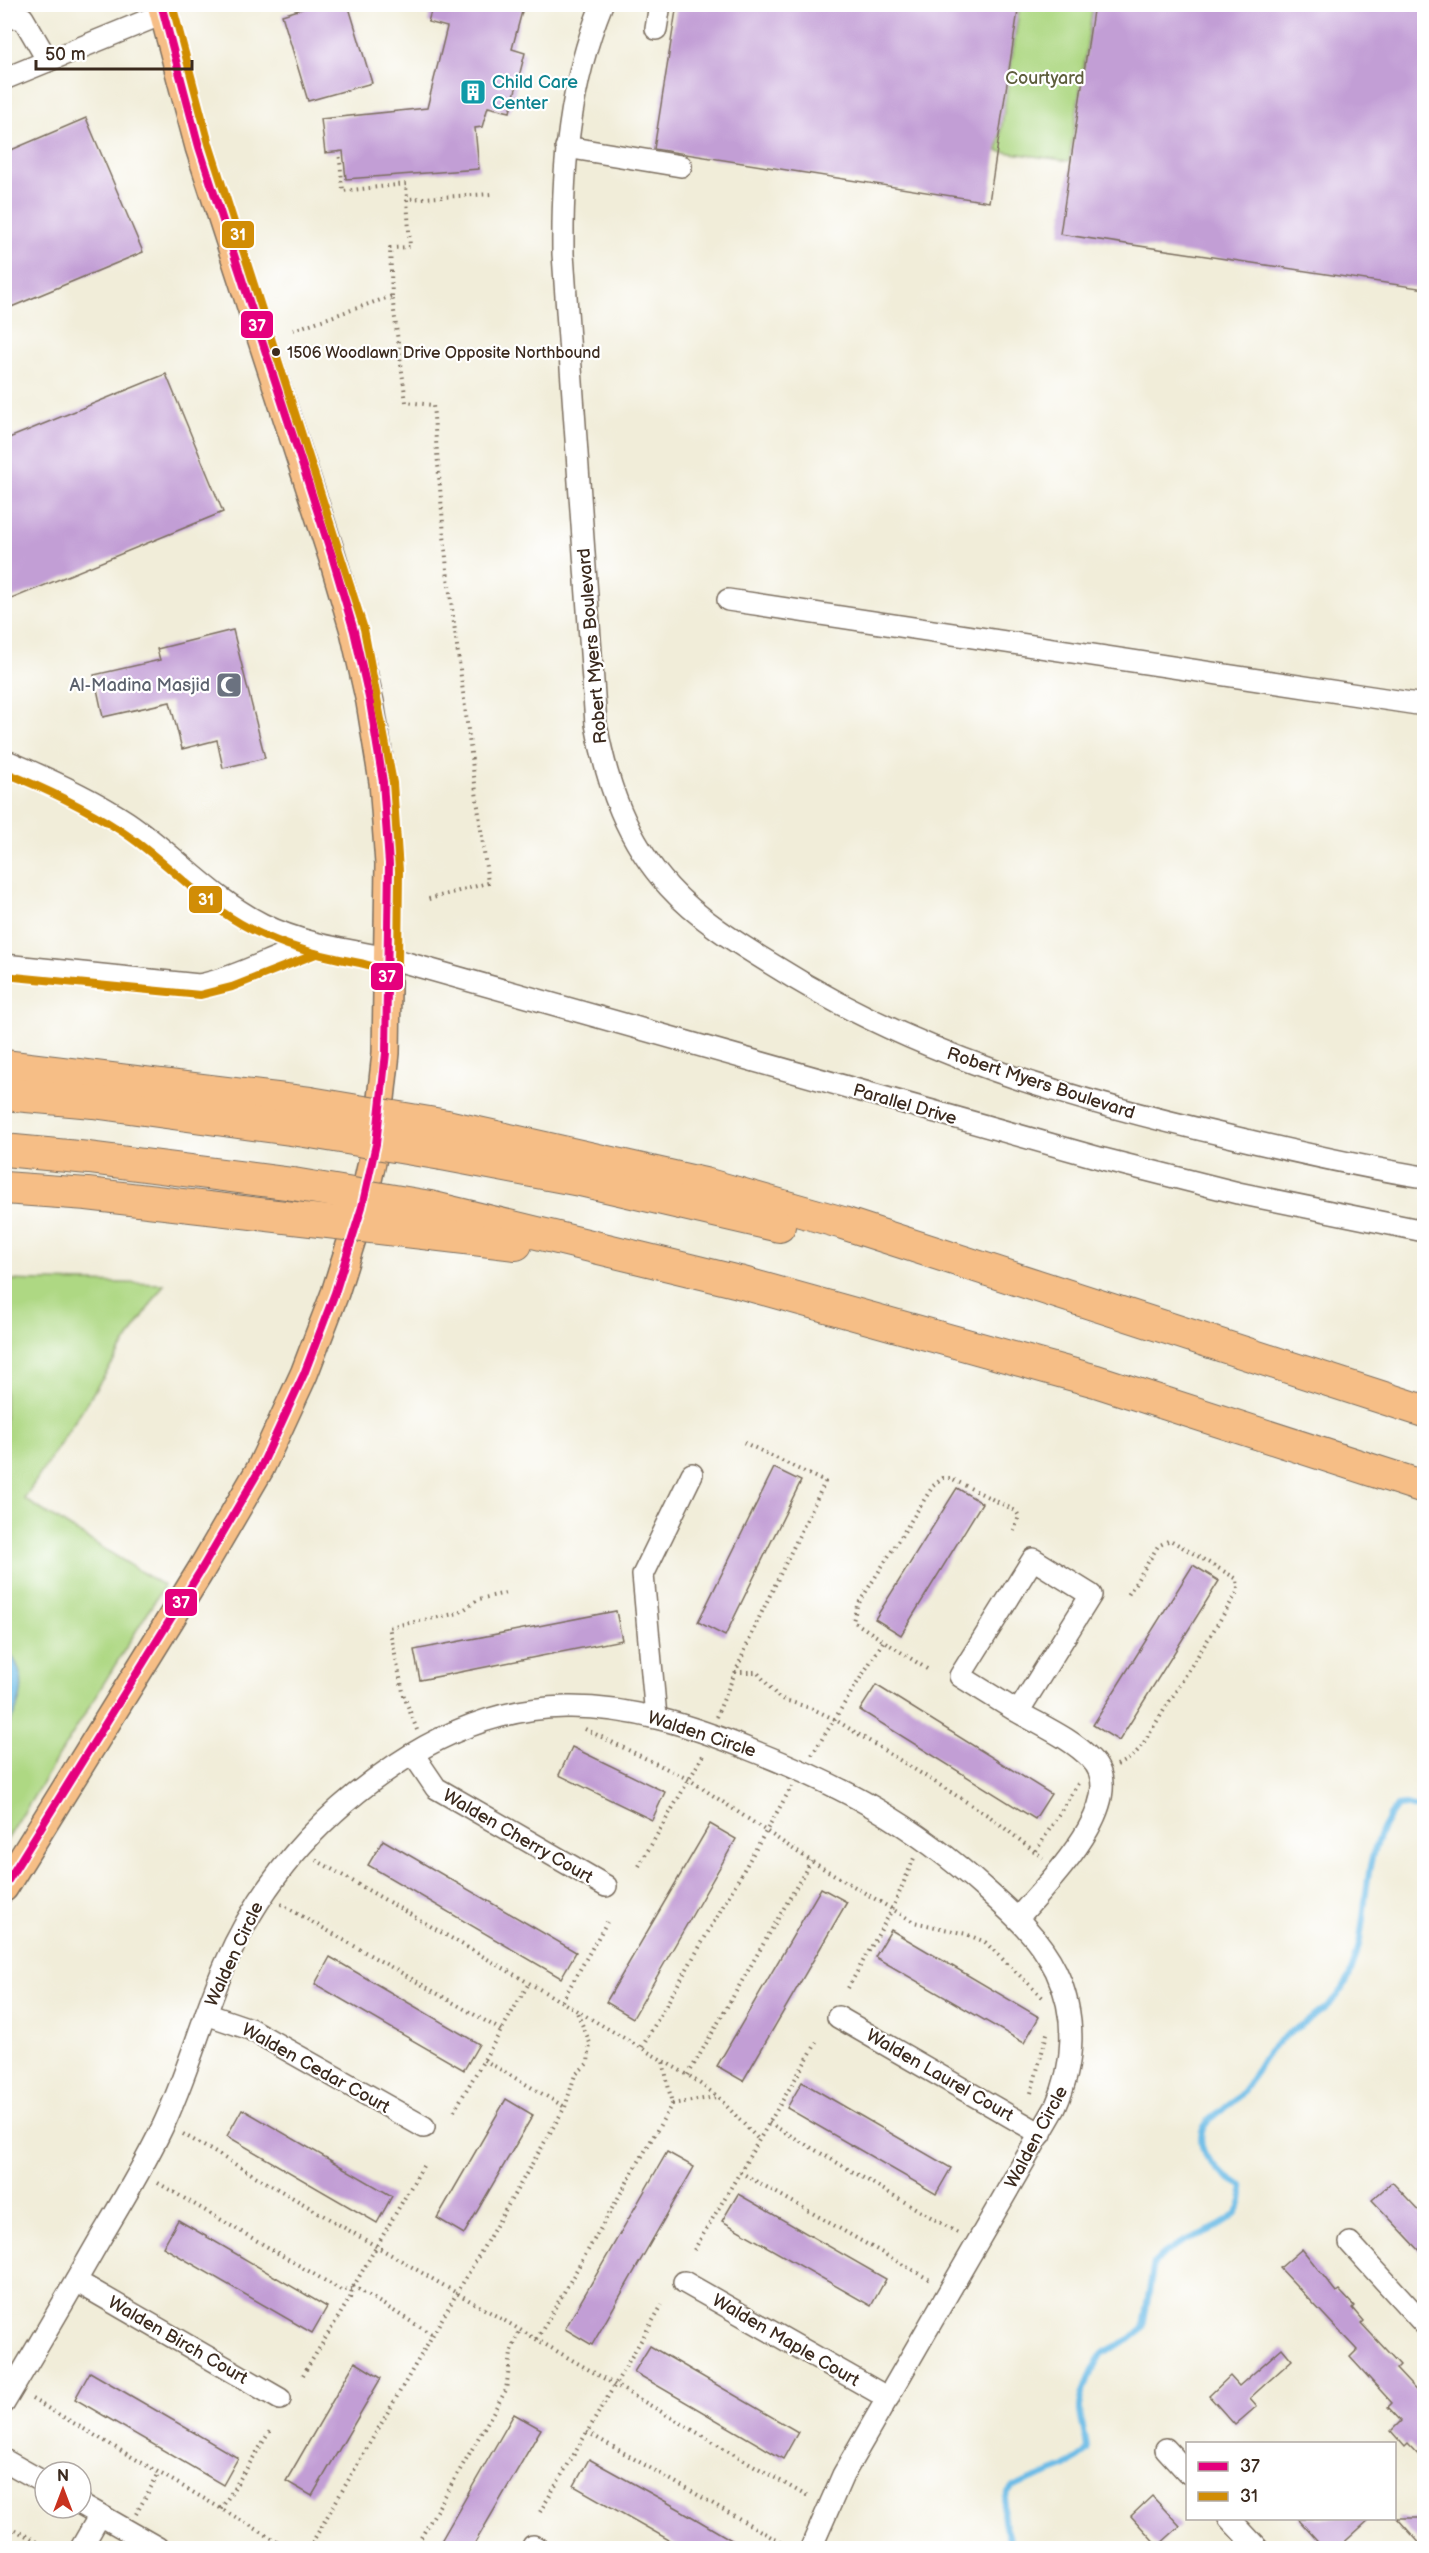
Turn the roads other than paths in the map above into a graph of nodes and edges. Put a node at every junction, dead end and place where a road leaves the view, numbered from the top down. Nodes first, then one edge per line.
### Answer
1 (602, 4) edge
2 (660, 4) edge
3 (164, 7) edge
4 (4, 18) edge
5 (656, 29) dead end
6 (48, 61) junction
7 (4, 79) edge
8 (566, 147) junction
9 (681, 166) dead end
10 (728, 600) dead end
11 (1425, 705) edge
12 (4, 760) edge
13 (313, 944) junction
14 (389, 958) junction
15 (4, 965) edge
16 (4, 1066) edge
17 (4, 1094) edge
18 (308, 1117) junction
19 (4, 1150) edge
20 (1425, 1178) edge
21 (4, 1188) edge
22 (426, 1220) junction
23 (1425, 1231) edge
24 (1425, 1411) edge
25 (692, 1474) dead end
26 (1425, 1487) edge
27 (1018, 1712) junction
28 (656, 1717) junction
29 (417, 1745) junction
30 (606, 1886) dead end
31 (4, 1888) edge
32 (1018, 1918) junction
33 (206, 2014) junction
34 (838, 2017) dead end
35 (423, 2127) dead end
36 (1041, 2134) junction
37 (1350, 2243) dead end
38 (76, 2281) junction
39 (684, 2282) dead end
40 (1425, 2324) edge
41 (888, 2398) junction
42 (279, 2399) dead end
43 (4, 2403) edge
44 (1166, 2449) dead end
45 (4, 2460) edge
46 (1186, 2471) edge
47 (33, 2476) edge
48 (93, 2511) edge
49 (100, 2515) junction
50 (1231, 2520) edge
51 (81, 2548) edge
52 (158, 2548) edge
53 (811, 2548) edge
54 (1257, 2548) edge

1 - 8 street, Robert Myers Boulevard
2 - 5 street
3 - 6 street
3 - 14 main road
4 - 6 street
6 - 7 street
8 - 9 street
8 - 20 street, Robert Myers Boulevard
10 - 11 street
12 - 13 street, Parallel Drive
13 - 14 street, Parallel Drive
13 - 15 street
14 - 23 street, Parallel Drive
14 - 31 main road
16 - 18 highway
17 - 18 highway
18 - 24 highway, bridge
19 - 22 highway, bridge
21 - 22 highway, bridge
22 - 26 highway
25 - 28 street
27 - 27 street
27 - 32 street
28 - 29 street, Walden Circle
28 - 32 street, Walden Circle
29 - 30 street, Walden Cherry Court
29 - 33 street, Walden Circle
32 - 36 street, Walden Circle
33 - 35 street, Walden Cedar Court
33 - 38 street, Walden Circle
34 - 36 street, Walden Laurel Court
36 - 41 street, Walden Circle
37 - 40 street
38 - 42 street, Walden Birch Court
38 - 43 street, Walden Circle
39 - 41 street, Walden Maple Court
41 - 53 street, Walden Circle
44 - 46 street
45 - 47 street
48 - 49 street
49 - 51 street
49 - 52 street
50 - 54 street

